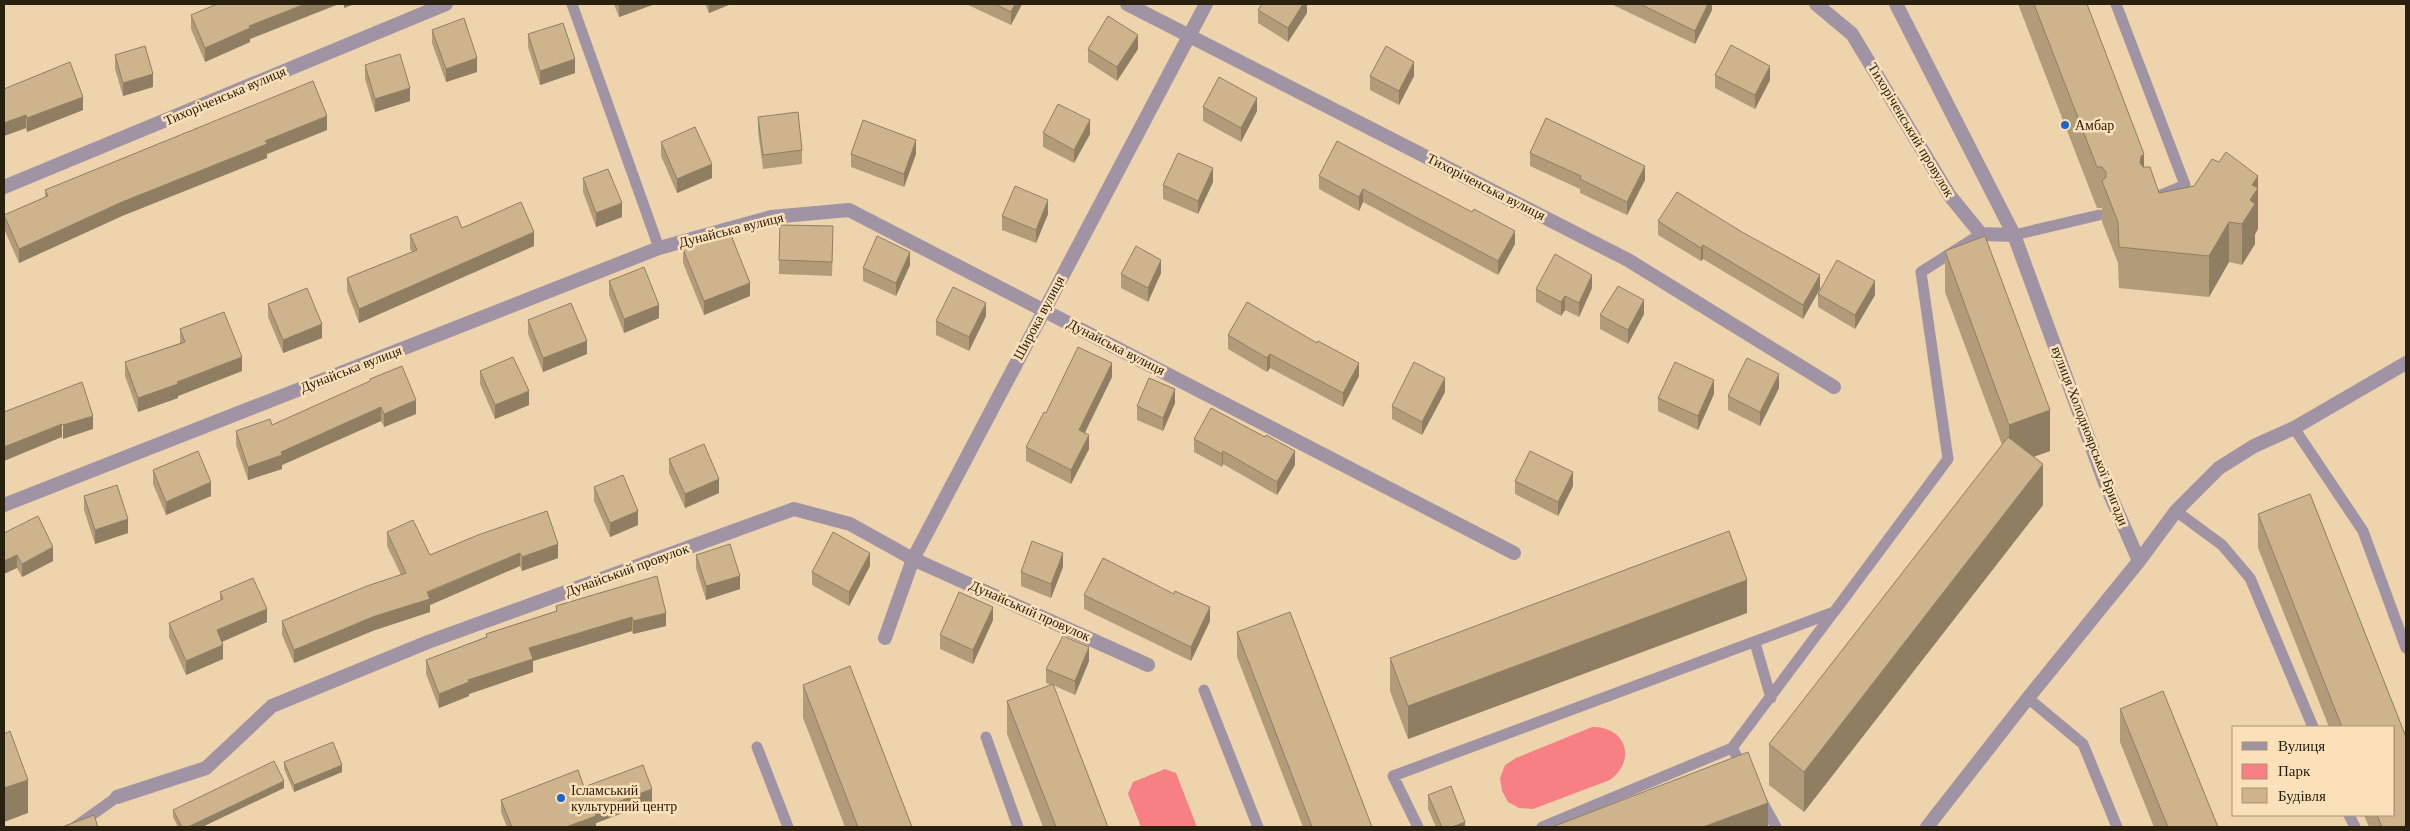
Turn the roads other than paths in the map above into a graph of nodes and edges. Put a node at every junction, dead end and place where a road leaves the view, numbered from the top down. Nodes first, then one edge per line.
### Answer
1 (446, 4) edge
2 (572, 4) edge
3 (1127, 4) edge
4 (1206, 4) edge
5 (1816, 4) edge
6 (1896, 4) edge
7 (2116, 4) edge
8 (1190, 34) junction
9 (4, 187) edge
10 (2147, 201) edge
11 (2099, 215) dead end
12 (1981, 234) junction
13 (2014, 235) junction
14 (659, 248) junction
15 (1044, 309) junction
16 (2406, 363) edge
17 (1834, 387) dead end
18 (2294, 428) junction
19 (4, 505) edge
20 (2176, 511) junction
21 (1514, 553) dead end
22 (913, 559) junction
23 (2139, 560) junction
24 (1834, 612) junction
25 (885, 638) dead end
26 (1754, 643) junction
27 (2406, 648) edge
28 (1148, 665) dead end
29 (1204, 690) dead end
30 (1770, 698) junction
31 (2028, 698) junction
32 (2313, 726) edge
33 (986, 736) dead end
34 (758, 747) dead end
35 (1732, 748) junction
36 (116, 797) joint
37 (76, 827) edge
38 (788, 827) edge
39 (1018, 827) edge
40 (1258, 827) edge
41 (1418, 827) edge
42 (1542, 827) edge
43 (1776, 827) edge
44 (1928, 827) edge
45 (2117, 827) edge

1 - 9 street, Тихоріченська вулиця
2 - 14 lane
3 - 8 street, Тихоріченська вулиця
4 - 8 street, Широка вулиця
5 - 12 street, Тихоріченський провулок
6 - 13 street, вулиця Холодноярської Бригади
7 - 10 lane
8 - 15 street, Широка вулиця
8 - 17 street, Тихоріченська вулиця
11 - 13 lane
12 - 13 street
12 - 24 lane
13 - 23 street, вулиця Холодноярської Бригади
14 - 15 street, Дунайська вулиця
14 - 19 street, Дунайська вулиця
15 - 21 street, Дунайська вулиця
15 - 22 street, Широка вулиця
16 - 18 street
18 - 20 street
18 - 27 lane
20 - 23 street
20 - 32 lane
22 - 25 street, Широка вулиця
22 - 28 street, Дунайський провулок
22 - 36 street, Дунайський провулок
23 - 31 street
24 - 26 lane
24 - 30 lane
26 - 30 lane
26 - 41 lane
29 - 40 lane
30 - 35 lane
31 - 44 street
31 - 45 lane
33 - 39 lane
34 - 38 lane
35 - 42 lane
35 - 43 lane
36 - 37 lane

